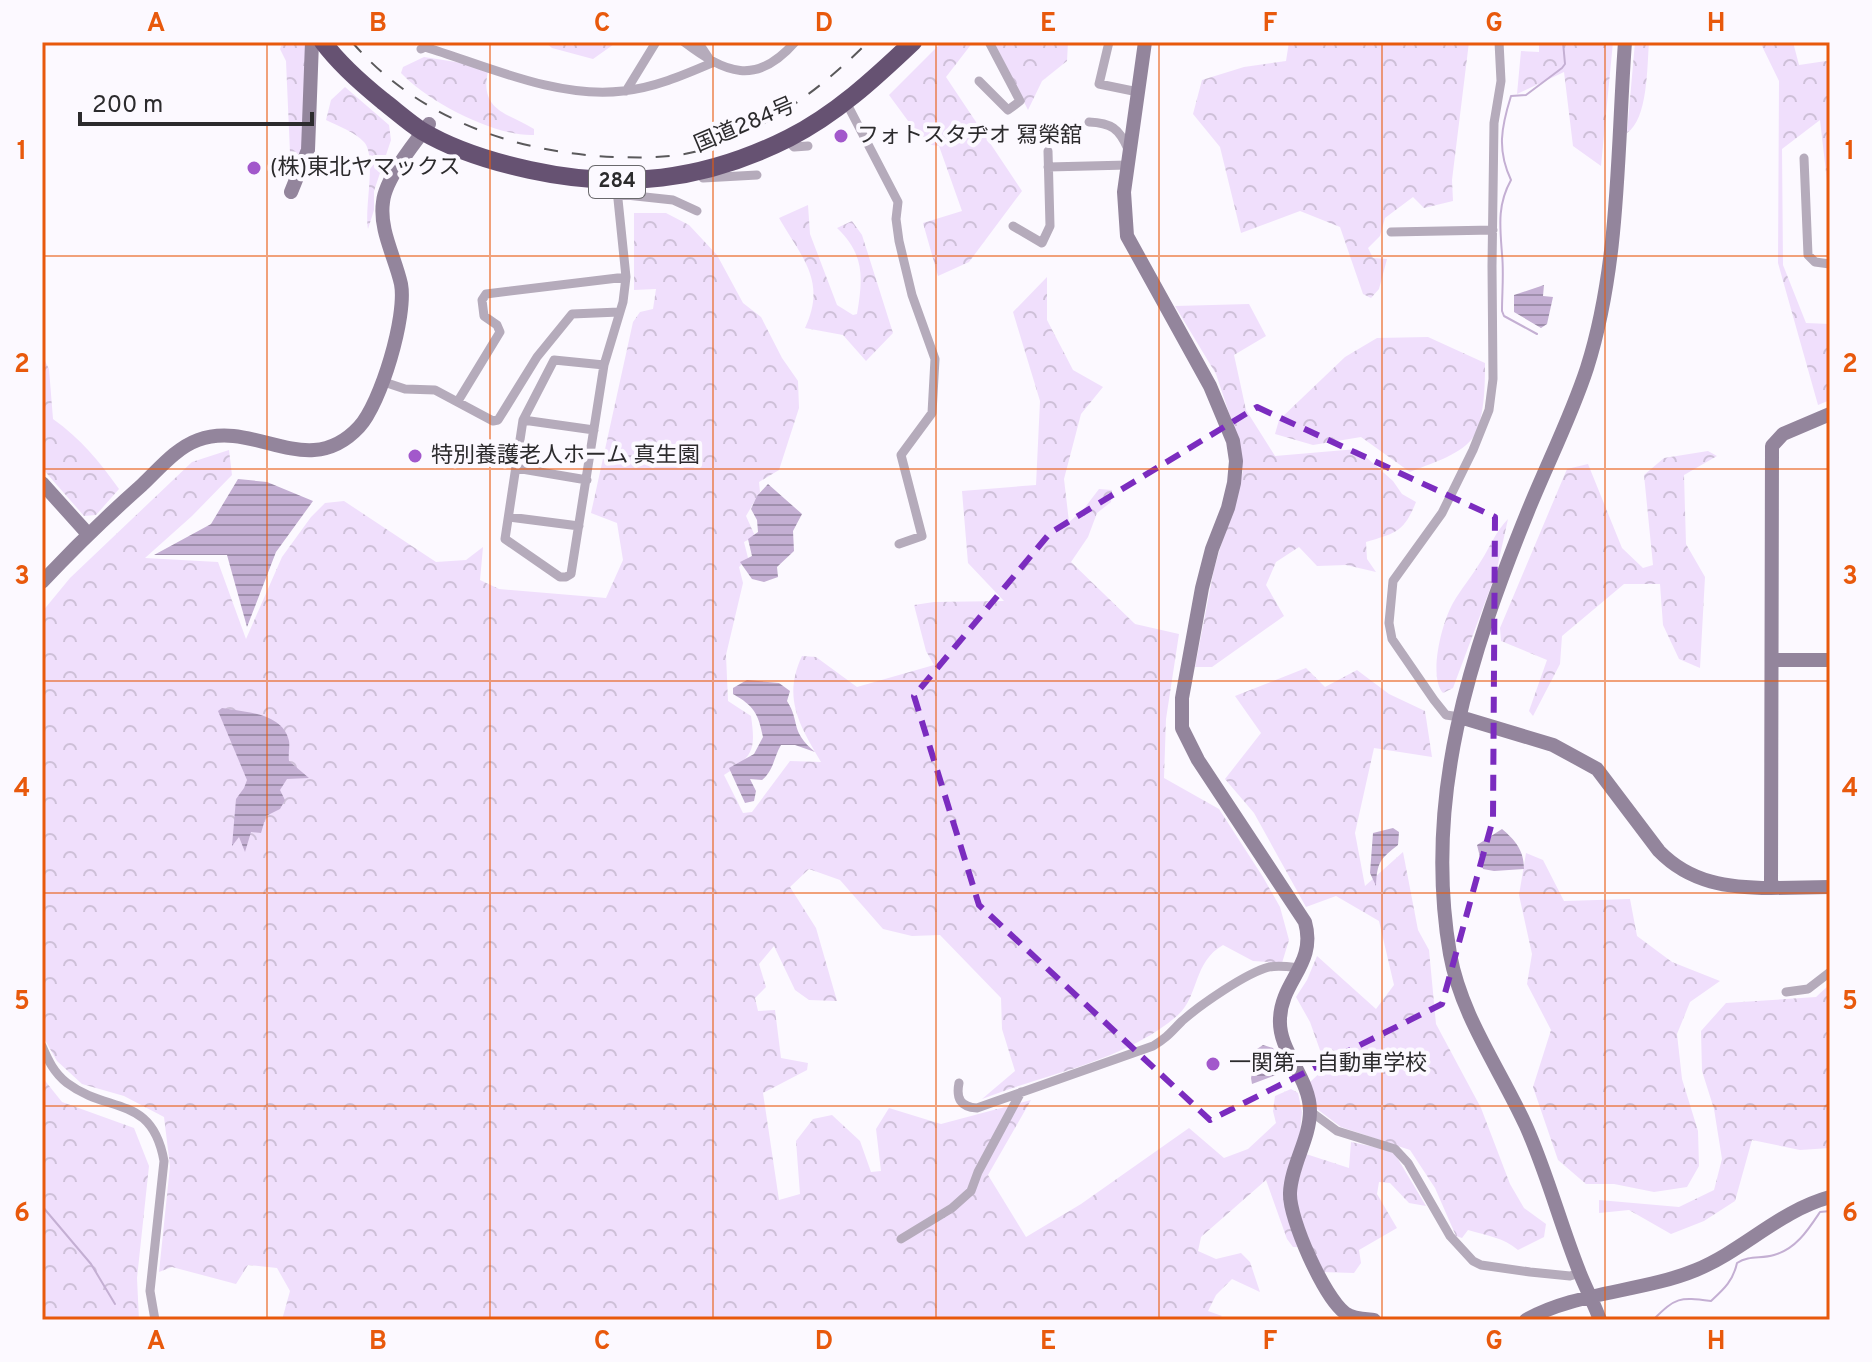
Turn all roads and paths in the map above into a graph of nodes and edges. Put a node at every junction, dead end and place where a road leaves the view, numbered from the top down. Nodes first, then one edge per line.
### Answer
1 (312, 42) edge
2 (323, 42) edge
3 (333, 42) edge
4 (656, 42) edge
5 (684, 42) edge
6 (698, 42) edge
7 (795, 42) edge
8 (901, 42) edge
9 (913, 42) edge
10 (989, 42) edge
11 (1109, 42) edge
12 (1145, 42) edge
13 (1499, 42) edge
14 (1625, 42) edge
15 (421, 49) dead end
16 (712, 63) junction
17 (979, 81) dead end
18 (626, 91) junction
19 (1138, 92) junction
20 (844, 99) junction
21 (1089, 122) dead end
22 (426, 128) junction
23 (784, 136) junction
24 (808, 146) dead end
25 (1048, 151) dead end
26 (1129, 158) junction
27 (1804, 158) dead end
28 (1048, 167) junction
29 (699, 168) junction
30 (757, 175) dead end
31 (616, 183) junction
32 (291, 192) dead end
33 (697, 211) dead end
34 (1013, 226) dead end
35 (1493, 230) junction
36 (1391, 232) dead end
37 (1830, 264) edge
38 (626, 277) junction
39 (619, 312) junction
40 (604, 365) junction
41 (381, 381) junction
42 (458, 401) junction
43 (1830, 414) edge
44 (523, 420) junction
45 (594, 430) junction
46 (516, 468) junction
47 (587, 480) junction
48 (42, 483) edge
49 (509, 517) junction
50 (579, 526) junction
51 (88, 534) junction
52 (899, 544) dead end
53 (42, 582) edge
54 (1773, 660) junction
55 (1830, 660) edge
56 (1460, 717) junction
57 (1830, 887) edge
58 (1771, 888) junction
59 (1301, 968) junction
60 (1830, 972) edge
61 (1786, 992) dead end
62 (42, 1046) edge
63 (959, 1083) dead end
64 (1021, 1092) junction
65 (1310, 1111) junction
66 (1830, 1197) edge
67 (901, 1239) dead end
68 (1580, 1273) junction
69 (1592, 1299) junction
70 (1364, 1319) edge
71 (155, 1320) edge
72 (1526, 1320) edge
73 (1600, 1320) edge

1 - 32 street
2 - 22 highway, 国道284号 / 284
3 - 22 highway, 国道284号 / 284
4 - 18 street
5 - 16 street
6 - 16 street
7 - 16 street
8 - 20 highway, 国道284号 / 284
9 - 20 highway, 国道284号 / 284
10 - 17 street
11 - 19 street
12 - 19 street
13 - 35 street
14 - 56 street
15 - 18 street
16 - 18 street
19 - 26 street
20 - 23 highway, 国道284号 / 284
20 - 52 street
21 - 26 street
22 - 31 highway, 国道284号 / 284
22 - 41 street
23 - 24 street
23 - 29 highway, 国道284号 / 284
25 - 28 street
26 - 28 street
26 - 59 street
27 - 37 street
28 - 34 street
29 - 30 street
29 - 31 highway, 国道284号 / 284
31 - 33 street
31 - 38 street
35 - 36 street
35 - 56 street
38 - 39 street
38 - 42 street
39 - 40 street
39 - 42 street
40 - 44 street
40 - 45 street
41 - 42 street
41 - 51 street
43 - 54 street
44 - 45 street
44 - 46 street
45 - 47 street
46 - 47 street
46 - 49 street
47 - 50 street
48 - 51 street
49 - 50 street
49 - 50 street
51 - 53 street
54 - 55 street
54 - 58 street
56 - 58 street
56 - 68 street
57 - 58 street
59 - 64 street
59 - 65 street
60 - 61 street
62 - 71 street
63 - 64 street
64 - 67 street
65 - 68 street
65 - 70 street
66 - 69 street
68 - 69 street
69 - 72 street
69 - 73 street

